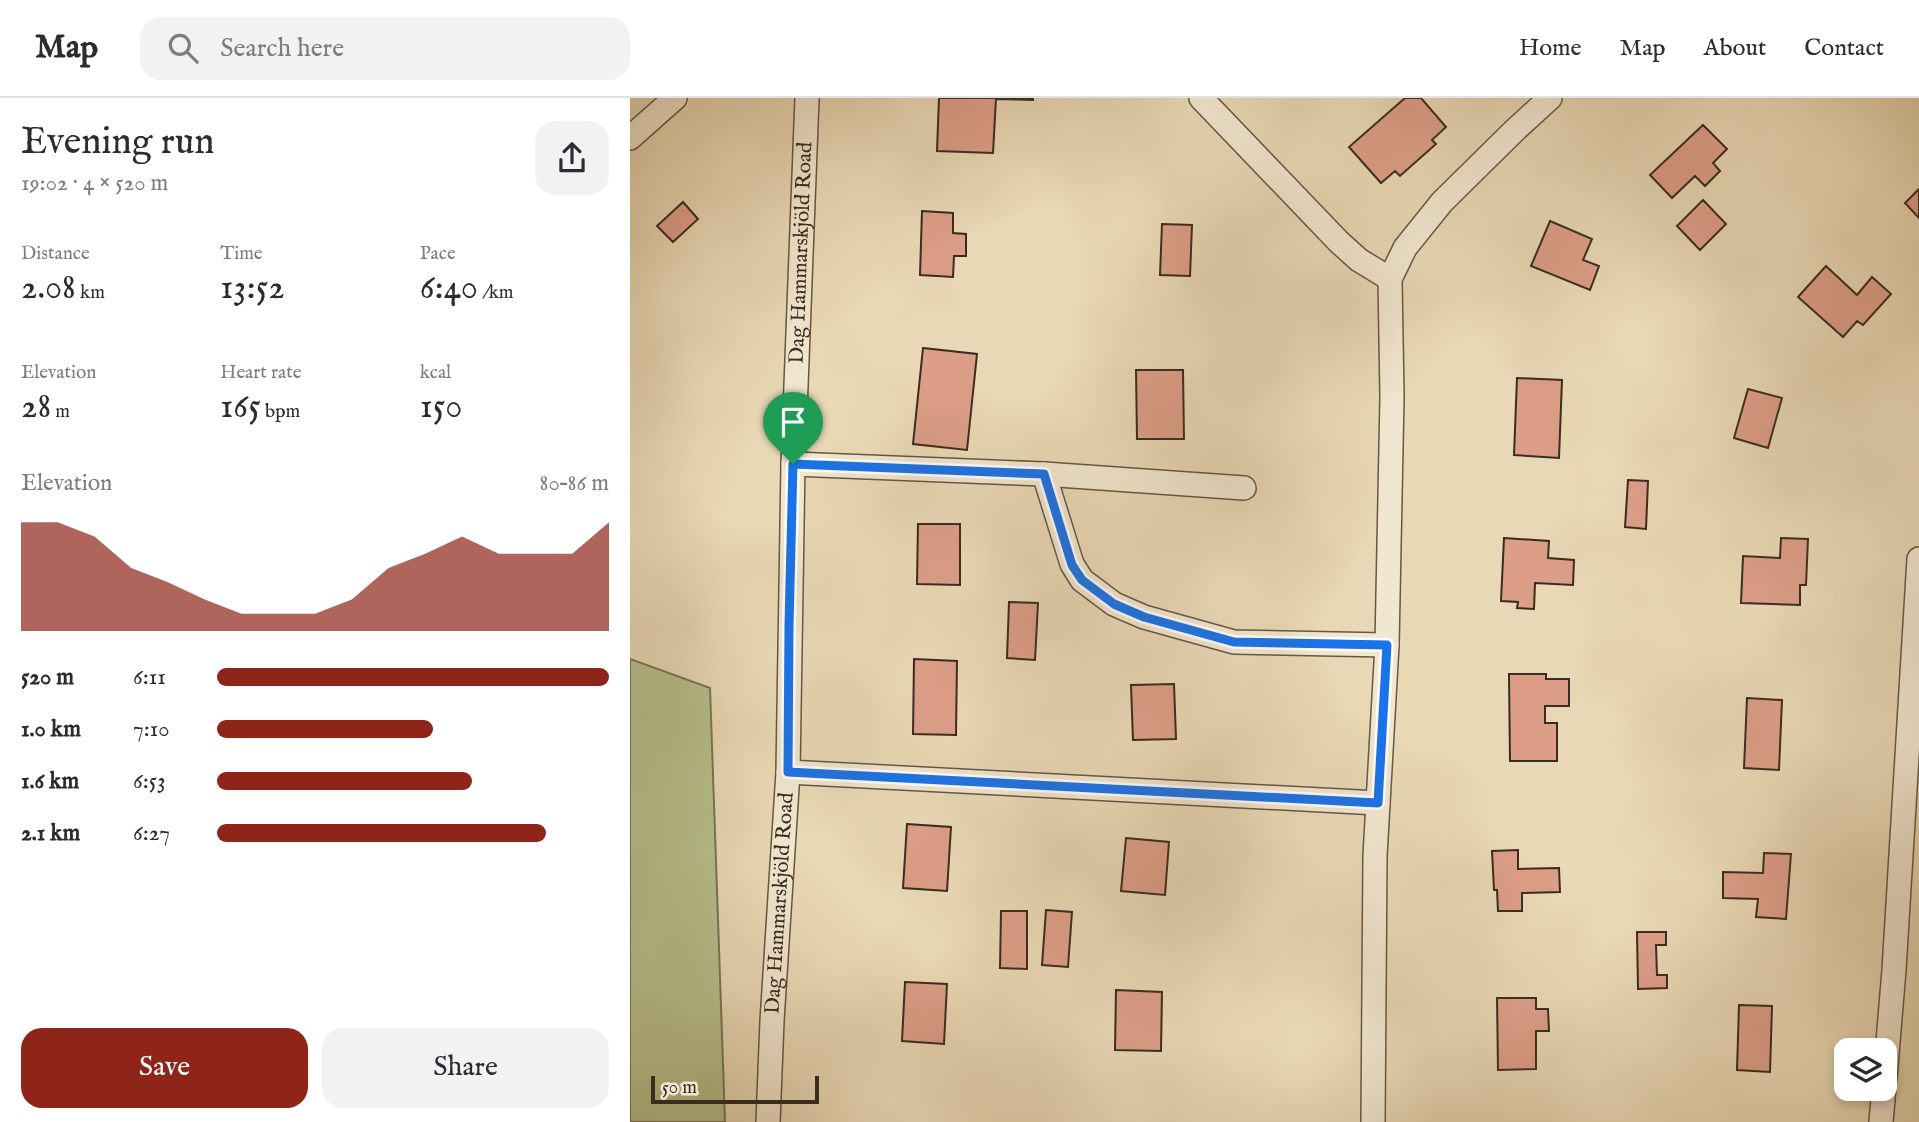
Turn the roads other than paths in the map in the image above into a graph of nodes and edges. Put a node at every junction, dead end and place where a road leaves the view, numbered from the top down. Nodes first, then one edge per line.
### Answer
1 (675, 98) edge
2 (807, 98) edge
3 (1201, 98) edge
4 (1550, 98) edge
5 (630, 138) edge
6 (1390, 279) junction
7 (793, 464) junction
8 (1044, 474) junction
9 (1244, 488) dead end
10 (1919, 559) edge
11 (1387, 645) junction
12 (788, 772) junction
13 (1378, 803) junction
14 (1888, 1038) edge
15 (1883, 1101) edge
16 (768, 1122) edge
17 (1373, 1122) edge
18 (1881, 1122) edge

1 - 5 street
2 - 7 street, Dag Hammarskjöld Road
3 - 6 street
4 - 6 street
6 - 11 street
7 - 8 street
7 - 12 street, Dag Hammarskjöld Road
8 - 9 street
8 - 11 street
10 - 14 street
11 - 13 street
12 - 13 street
12 - 16 street, Dag Hammarskjöld Road
13 - 17 street
15 - 18 street

